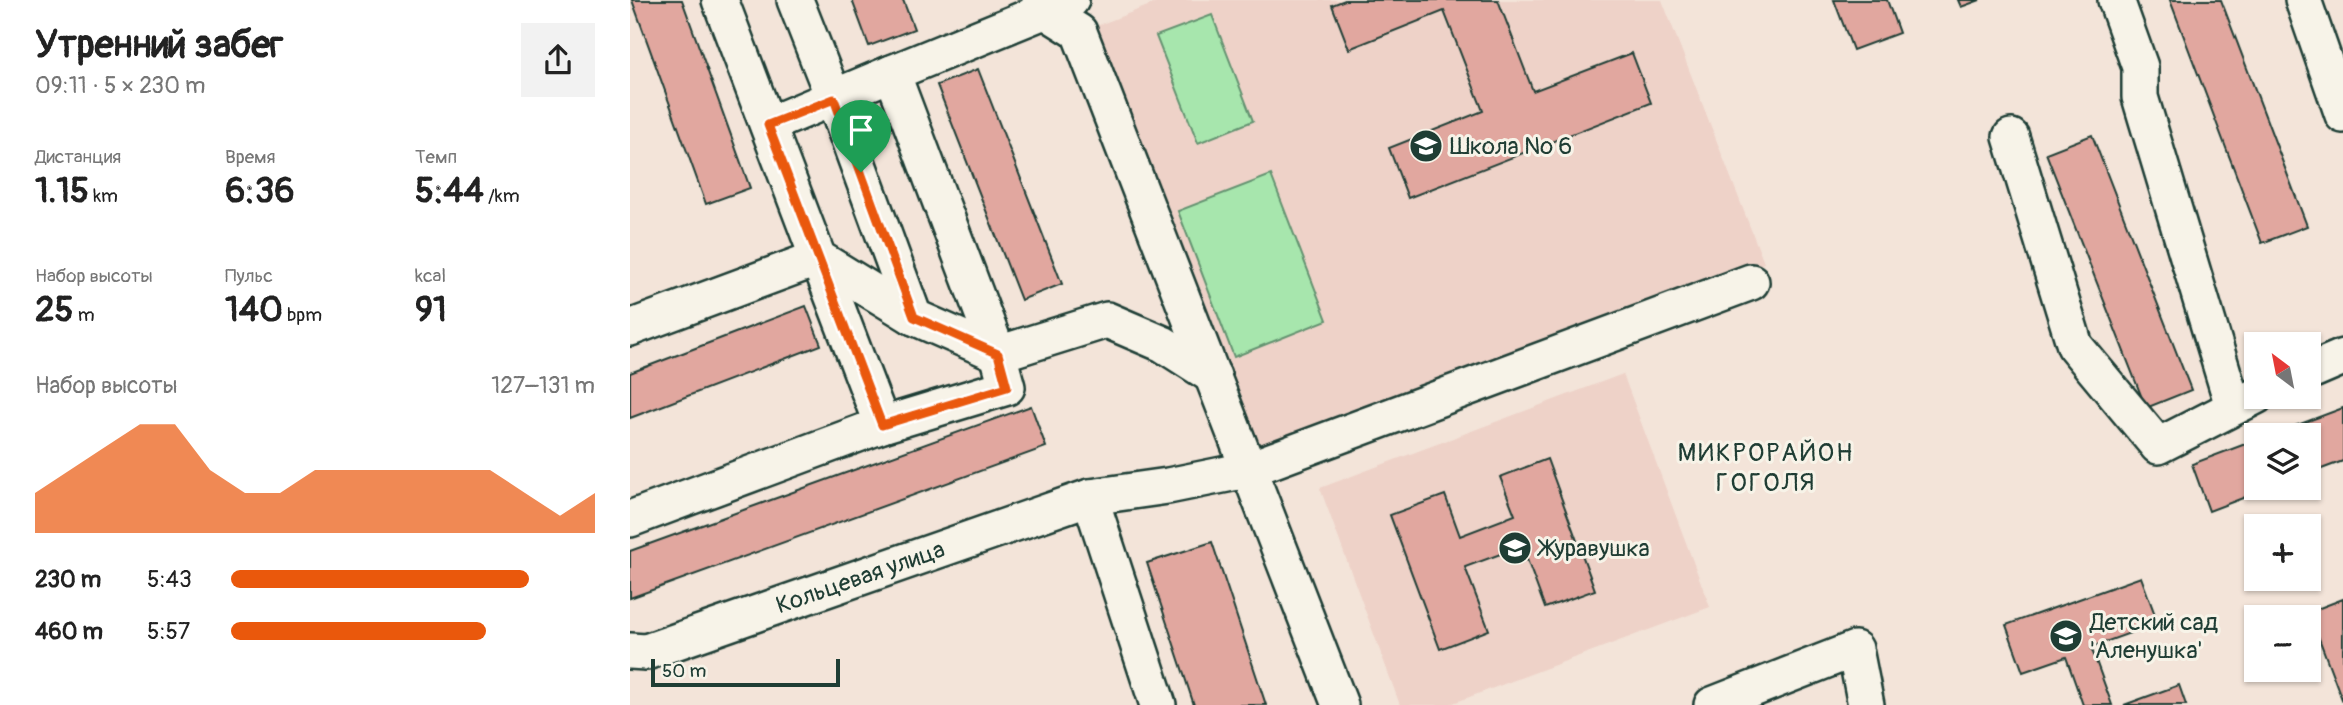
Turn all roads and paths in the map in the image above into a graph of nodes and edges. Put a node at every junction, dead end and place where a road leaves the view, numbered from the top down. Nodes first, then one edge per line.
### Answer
1 (720, 0) edge
2 (795, 0) edge
3 (2116, 0) edge
4 (2303, 0) edge
5 (1052, 3) edge
6 (892, 73) junction
7 (834, 99) junction
8 (2343, 115) edge
9 (768, 125) junction
10 (2011, 138) dead end
11 (818, 258) junction
12 (1751, 282) dead end
13 (914, 317) junction
14 (630, 328) edge
15 (998, 354) junction
16 (2343, 357) edge
17 (2321, 366) edge
18 (1213, 376) junction
19 (2244, 401) edge
20 (882, 425) junction
21 (1247, 470) junction
22 (1090, 497) junction
23 (630, 519) edge
24 (630, 651) edge
25 (1158, 705) edge
26 (1340, 705) edge
27 (1712, 705) edge
28 (1866, 705) edge

1 - 9 street
2 - 7 street
3 - 19 street
4 - 8 street
5 - 6 street
5 - 18 street
6 - 7 street
6 - 15 street
7 - 9 street
7 - 13 street
9 - 11 street
10 - 19 street
11 - 13 street
11 - 14 street
11 - 20 street
12 - 21 street, Кольцевая улица
13 - 15 street
15 - 18 street
15 - 20 street
16 - 17 street
18 - 21 street
20 - 23 street
21 - 22 street, Кольцевая улица
21 - 26 street
22 - 24 street, Кольцевая улица
22 - 25 street
27 - 28 street

